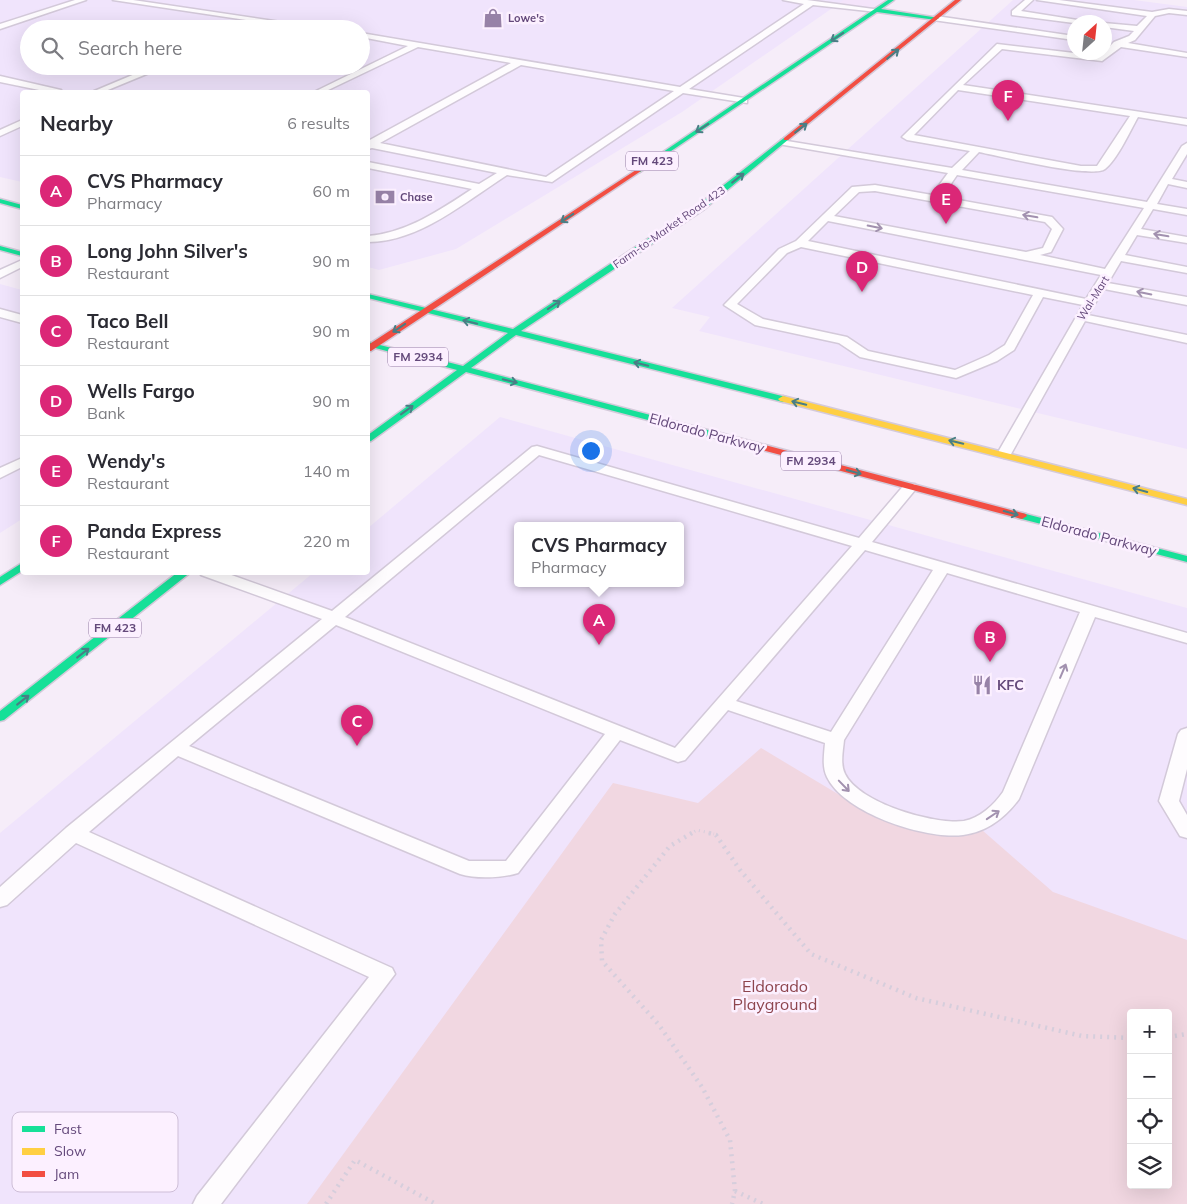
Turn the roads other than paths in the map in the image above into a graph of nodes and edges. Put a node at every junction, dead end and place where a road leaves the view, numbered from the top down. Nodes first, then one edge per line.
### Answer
1 (82, 0) edge
2 (117, 0) edge
3 (787, 0) edge
4 (890, 0) edge
5 (958, 0) edge
6 (1029, 0) edge
7 (1041, 0) edge
8 (811, 3) junction
9 (877, 10) junction
10 (1187, 13) edge
11 (1152, 14) junction
12 (936, 18) junction
13 (20, 20) edge
14 (21, 20) edge
15 (269, 20) edge
16 (1067, 20) edge
17 (1112, 26) edge
18 (0, 27) edge
19 (1139, 30) junction
20 (370, 36) edge
21 (1067, 37) edge
22 (418, 44) junction
23 (1112, 44) edge
24 (1118, 45) junction
25 (1187, 55) edge
26 (520, 62) junction
27 (370, 67) edge
28 (139, 75) edge
29 (353, 75) edge
30 (0, 79) edge
31 (956, 87) junction
32 (49, 90) edge
33 (101, 90) edge
34 (322, 90) edge
35 (683, 90) junction
36 (744, 100) junction
37 (1136, 114) junction
38 (1187, 122) edge
39 (20, 124) edge
40 (0, 133) edge
41 (784, 142) junction
42 (370, 144) edge
43 (370, 145) edge
44 (1187, 146) edge
45 (977, 149) junction
46 (1182, 162) edge
47 (370, 165) edge
48 (506, 171) junction
49 (956, 171) junction
50 (1166, 181) junction
51 (1187, 185) edge
52 (479, 187) junction
53 (935, 199) junction
54 (0, 201) edge
55 (20, 206) edge
56 (1151, 206) junction
57 (1187, 212) edge
58 (827, 218) junction
59 (1136, 231) junction
60 (370, 239) edge
61 (1187, 240) edge
62 (800, 243) junction
63 (0, 248) edge
64 (20, 253) edge
65 (1026, 256) junction
66 (1119, 258) junction
67 (20, 264) edge
68 (1187, 270) edge
69 (1109, 273) junction
70 (0, 275) edge
71 (1102, 285) junction
72 (1040, 292) junction
73 (370, 296) edge
74 (1187, 301) edge
75 (1090, 302) junction
76 (425, 310) junction
77 (0, 312) edge
78 (1081, 317) junction
79 (20, 318) edge
80 (514, 332) junction
81 (1187, 339) edge
82 (370, 345) edge
83 (370, 346) edge
84 (463, 369) junction
85 (370, 438) edge
86 (1004, 454) junction
87 (20, 463) edge
88 (0, 474) edge
89 (910, 487) junction
90 (1187, 502) edge
91 (862, 544) junction
92 (1187, 559) edge
93 (20, 567) edge
94 (942, 568) junction
95 (182, 575) edge
96 (215, 575) edge
97 (0, 582) edge
98 (1089, 610) junction
99 (334, 618) junction
100 (1187, 638) edge
101 (724, 703) junction
102 (0, 717) edge
103 (617, 731) junction
104 (1187, 734) edge
105 (835, 740) junction
106 (176, 748) junction
107 (1187, 831) edge
108 (73, 833) junction
109 (0, 900) edge
110 (206, 1204) edge

1 - 14 lane
2 - 15 lane
3 - 8 lane
4 - 9 main road, FM 423
5 - 12 main road, Farm-to-Market Road 423
6 - 16 lane
7 - 11 lane
8 - 9 lane
8 - 35 lane
9 - 12 main road
9 -> 36 main road, FM 423
10 - 11 lane
11 - 19 lane
12 - 21 lane
41 -> 12 main road, Farm-to-Market Road 423
13 - 18 lane
17 - 19 lane
19 - 24 lane
20 - 22 lane
22 - 26 lane
22 - 27 lane
23 - 24 lane
24 - 25 lane
24 - 31 lane
26 - 35 lane
26 - 42 lane
28 - 33 lane
29 - 34 lane
30 - 32 lane
31 - 37 lane
31 - 45 lane
35 - 36 lane
35 - 48 lane
36 -> 76 main road, FM 423
37 - 38 lane
37 - 45 lane
39 - 40 lane
41 - 49 lane
80 -> 41 main road, Farm-to-Market Road 423
43 - 48 lane
44 - 46 lane, Wal-Mart
45 - 49 lane
46 - 50 lane, Wal-Mart
47 - 52 lane
48 - 52 lane
49 - 53 lane
49 - 56 lane
50 - 51 lane
50 - 56 lane, Wal-Mart
52 - 60 lane
53 - 58 lane
65 -> 53 lane
54 - 55 main road
56 - 57 lane
56 - 59 lane, Wal-Mart
58 - 62 lane
58 -> 65 lane
61 -> 59 lane
59 - 66 lane, Wal-Mart
62 - 72 lane
62 - 72 lane
63 - 64 main road
65 - 69 lane
66 - 68 lane
66 - 69 lane, Wal-Mart
67 - 70 lane
69 - 71 lane, Wal-Mart
74 -> 71 lane
71 - 75 lane, Wal-Mart
72 - 75 lane
73 - 76 main road
75 - 78 lane, Wal-Mart
80 -> 76 main road
76 -> 82 main road, FM 423
77 - 79 lane
78 - 81 lane
78 - 86 lane, Wal-Mart
80 - 84 main road, Farm-to-Market Road 423
86 -> 80 main road
83 - 84 main road, Eldorado Parkway / FM 2934
85 -> 84 main road, Farm-to-Market Road 423
84 -> 89 main road, Eldorado Parkway / FM 2934
90 -> 86 main road
87 - 88 lane
89 - 91 lane
89 -> 92 main road, Eldorado Parkway / FM 2934
91 - 94 lane
91 - 99 lane
91 - 101 lane
93 - 97 main road
94 - 98 lane
94 - 105 lane
102 -> 95 main road, FM 423
96 - 99 lane
98 - 100 lane
105 -> 98 lane
99 - 103 lane
99 - 106 lane
101 - 103 lane
101 - 105 lane
103 - 106 lane
104 - 107 lane
106 - 108 lane
108 - 109 lane
108 - 110 lane

